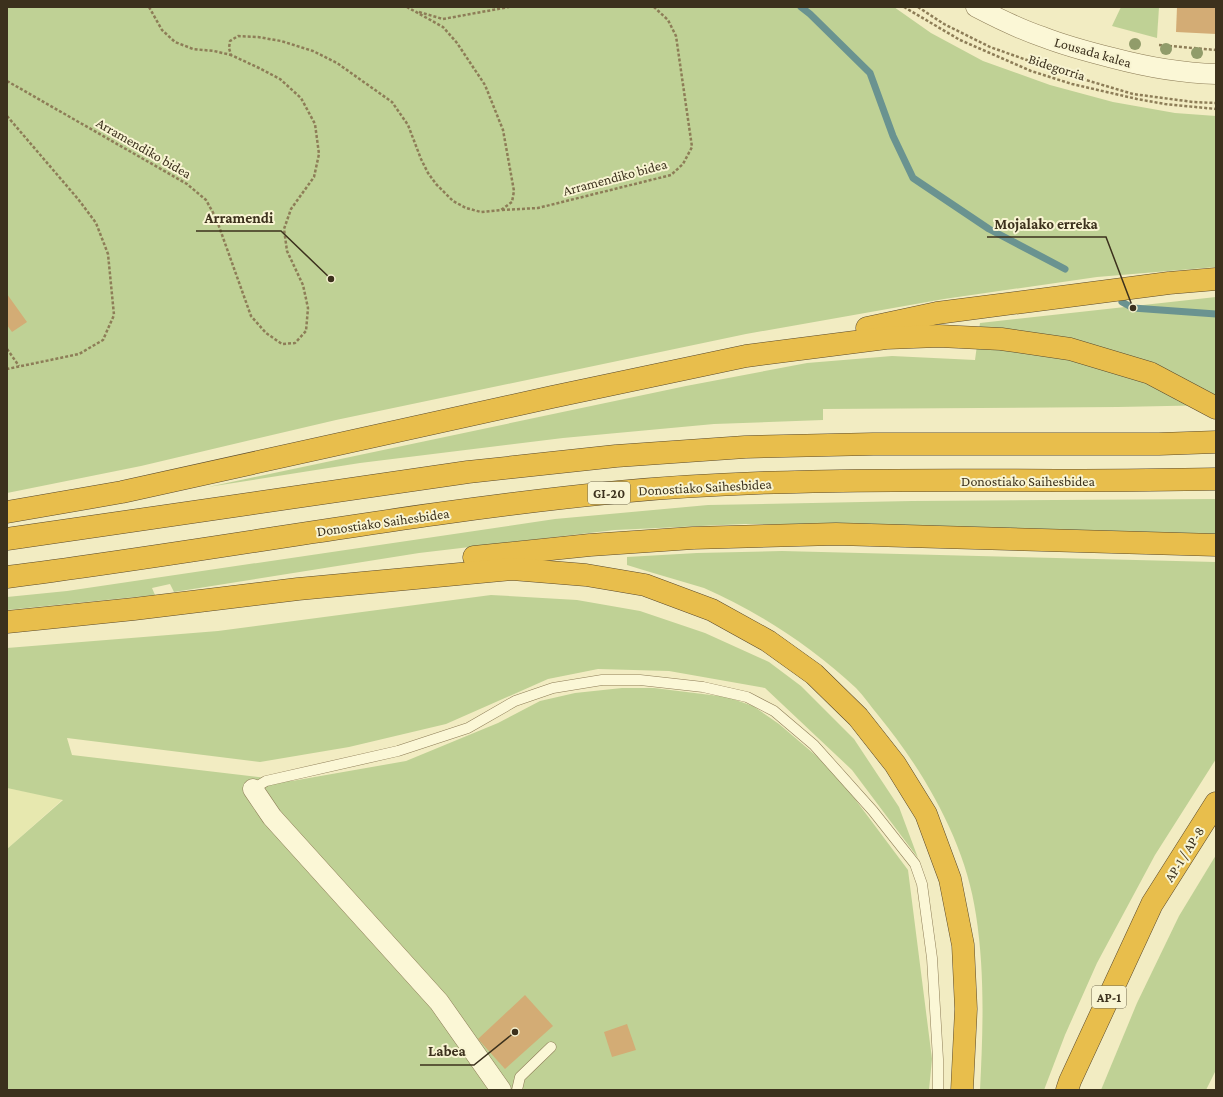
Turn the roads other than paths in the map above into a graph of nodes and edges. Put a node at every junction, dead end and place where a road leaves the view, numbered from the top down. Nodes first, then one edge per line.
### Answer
1 (976, 7) edge
2 (1216, 74) edge
3 (1216, 279) edge
4 (746, 356) junction
5 (1216, 408) edge
6 (1216, 442) edge
7 (1216, 479) edge
8 (7, 512) edge
9 (7, 539) edge
10 (1216, 545) edge
11 (7, 577) edge
12 (298, 589) junction
13 (7, 622) edge
14 (253, 789) joint
15 (1216, 803) edge
16 (551, 1047) dead end
17 (501, 1090) edge
18 (517, 1090) edge
19 (938, 1090) edge
20 (962, 1090) edge
21 (1067, 1090) edge

1 - 2 street, Lousada kalea
3 - 4 highway
4 - 5 highway
4 - 8 highway
6 - 9 highway
7 - 11 highway, Donostiako Saihesbidea / GI-20
10 - 12 highway
12 - 13 highway
12 - 20 highway
14 - 17 street
14 - 19 lane
15 - 21 highway, AP-1 / AP-8 / AP-1
16 - 18 lane

